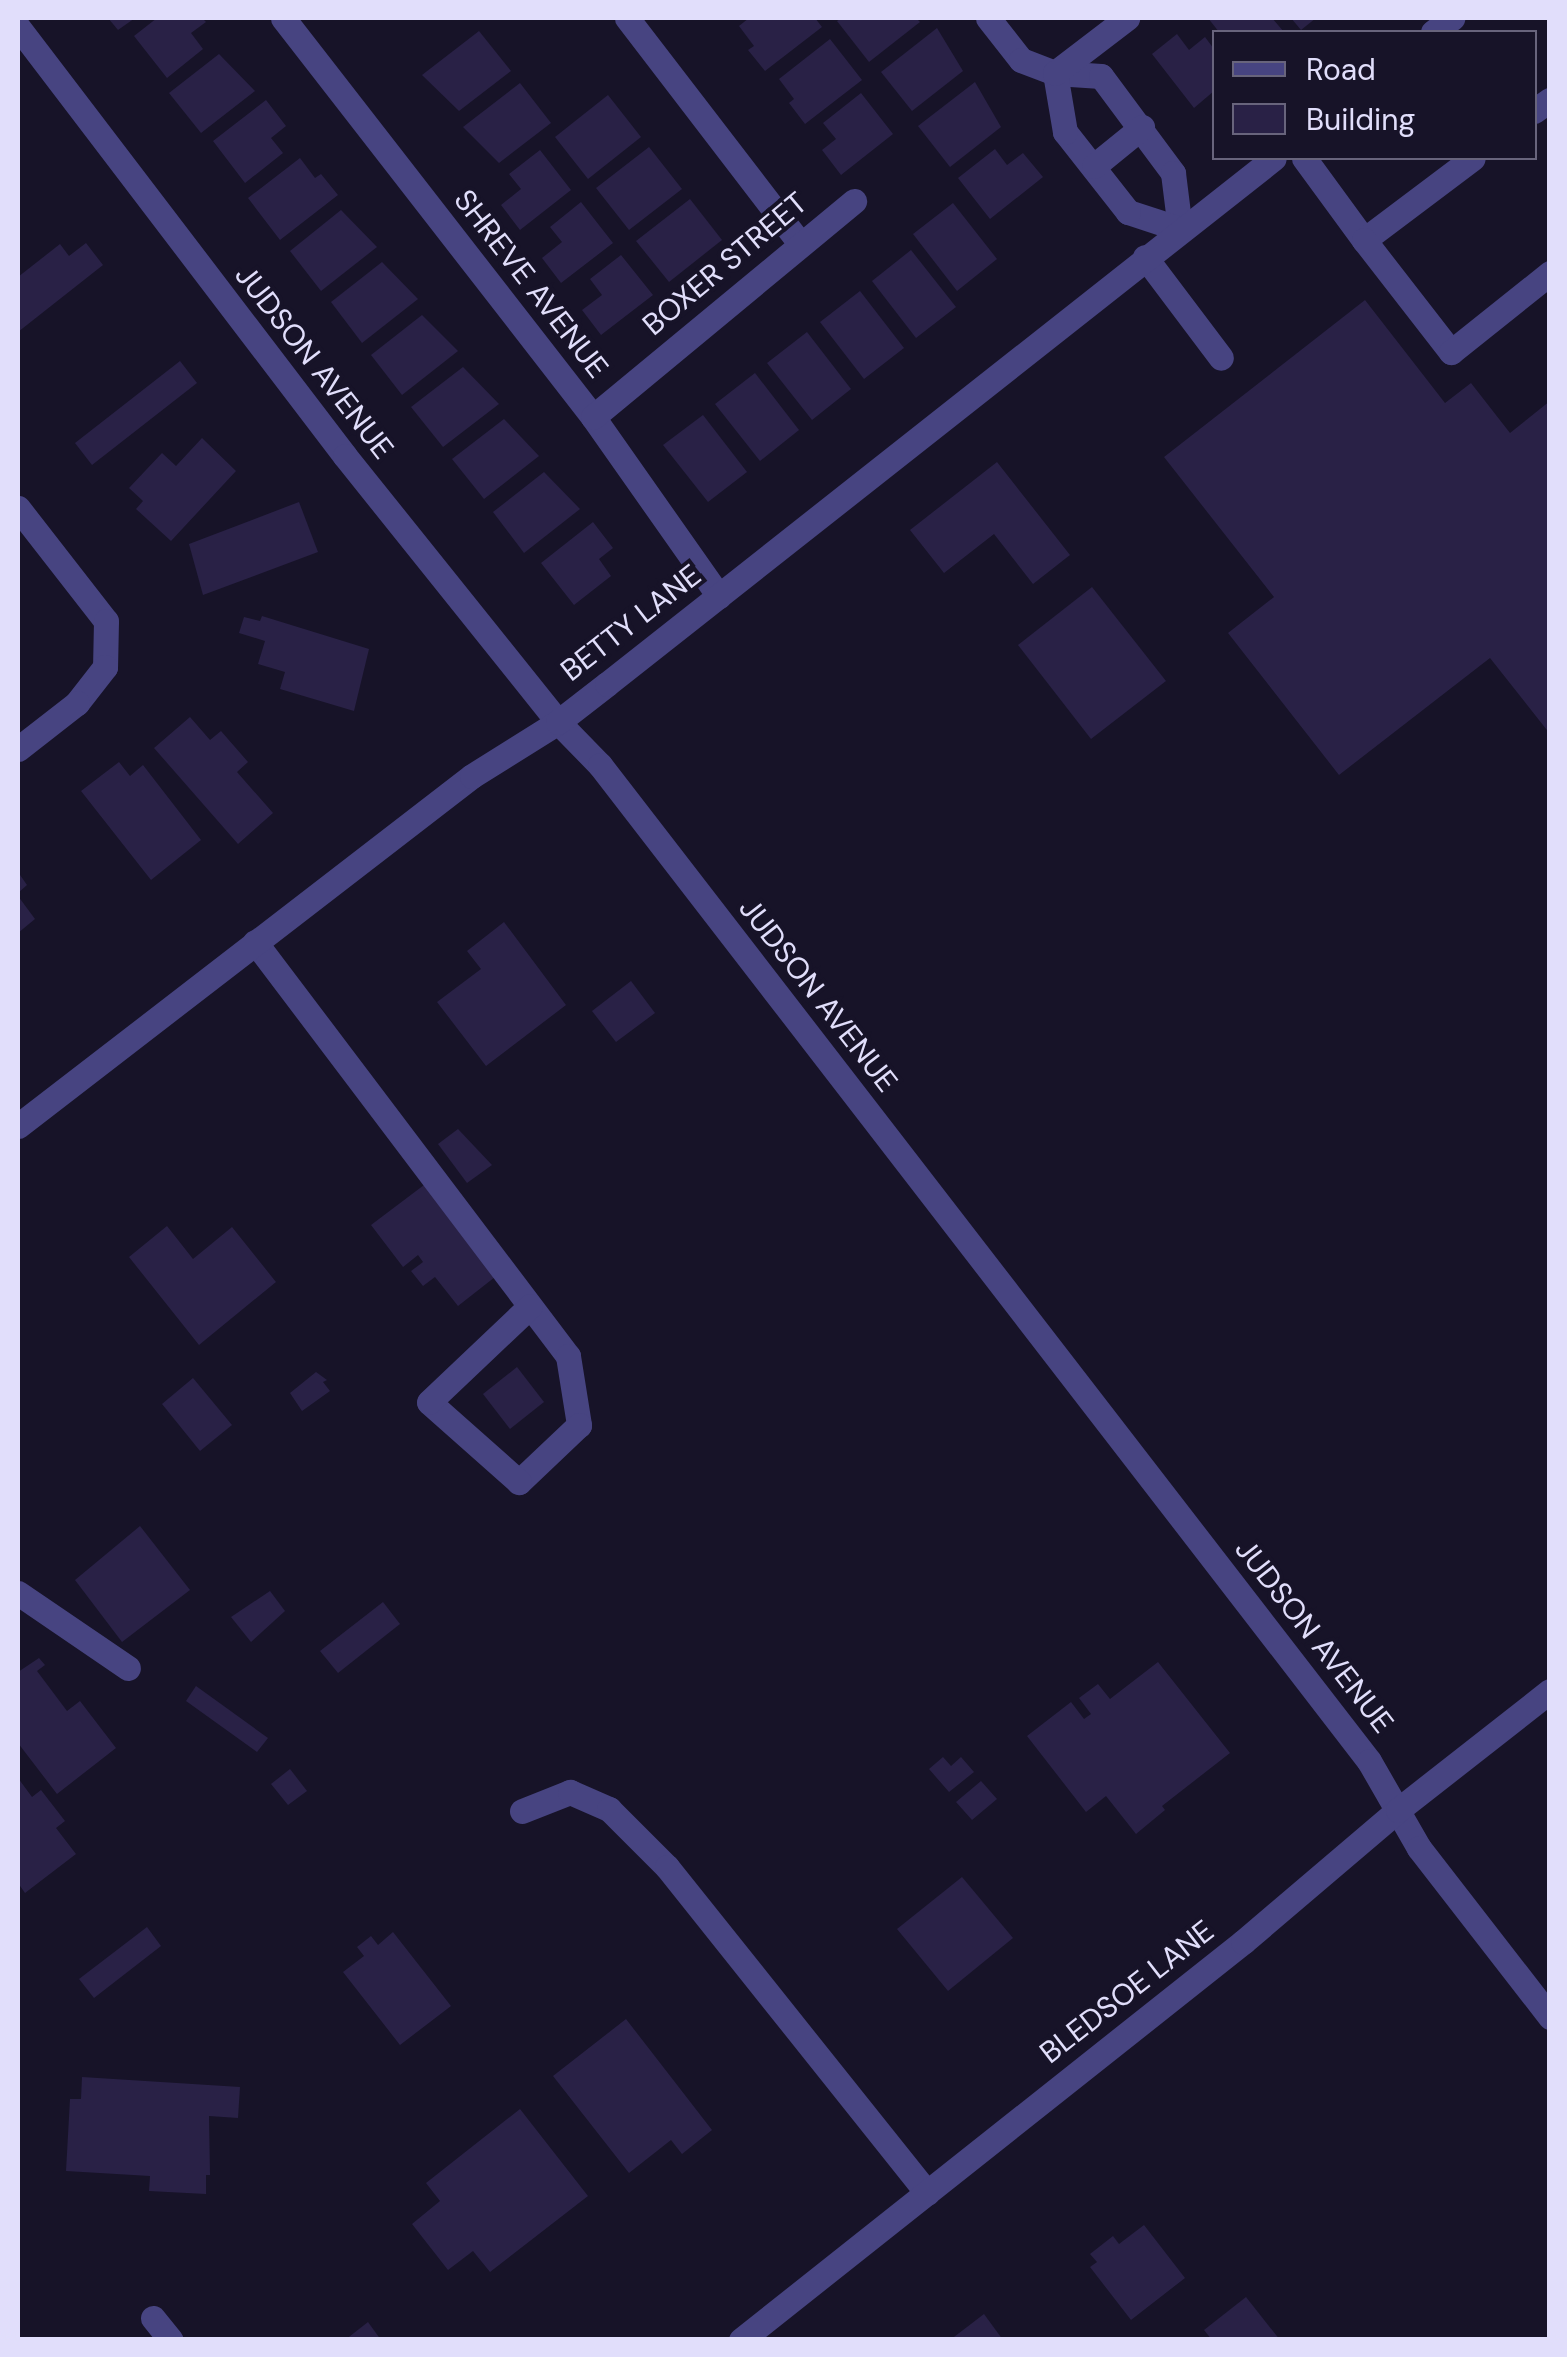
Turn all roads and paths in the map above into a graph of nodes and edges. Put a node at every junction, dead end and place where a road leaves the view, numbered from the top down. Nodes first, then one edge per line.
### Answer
1 (284, 18) edge
2 (627, 18) edge
3 (988, 18) edge
4 (1127, 18) edge
5 (18, 27) edge
6 (1055, 74) junction
7 (1142, 127) junction
8 (1271, 160) edge
9 (1305, 160) edge
10 (1470, 160) edge
11 (1094, 166) junction
12 (854, 201) dead end
13 (1180, 229) junction
14 (1364, 240) junction
15 (799, 242) junction
16 (1145, 257) junction
17 (1550, 273) edge
18 (1220, 358) dead end
19 (593, 417) junction
20 (18, 508) edge
21 (719, 596) junction
22 (558, 722) junction
23 (18, 750) edge
24 (256, 942) junction
25 (18, 1126) edge
26 (530, 1306) junction
27 (18, 1593) edge
28 (128, 1668) dead end
29 (1550, 1691) edge
30 (1398, 1810) junction
31 (522, 1811) dead end
32 (1550, 2016) edge
33 (927, 2193) junction
34 (153, 2318) dead end
35 (170, 2340) edge
36 (741, 2340) edge

1 - 19 street, SHREVE AVENUE
2 - 15 street
3 - 6 street
4 - 6 street
5 - 22 street, JUDSON AVENUE
6 - 7 street
6 - 11 street
7 - 11 street
7 - 13 street
8 - 13 street, BETTY LANE
9 - 14 street
10 - 14 street
11 - 13 street
12 - 15 street, BOXER STREET
13 - 16 street, BETTY LANE
14 - 17 street
15 - 19 street, BOXER STREET
16 - 18 street
16 - 21 street, BETTY LANE
19 - 21 street, SHREVE AVENUE
20 - 23 street
21 - 22 street, BETTY LANE
22 - 24 street, BETTY LANE
22 - 30 street, JUDSON AVENUE
24 - 25 street, BETTY LANE
24 - 26 street
26 - 26 street
27 - 28 street
29 - 30 street, BLEDSOE LANE
30 - 32 street, JUDSON AVENUE
30 - 33 street, BLEDSOE LANE
31 - 33 street
33 - 36 street, BLEDSOE LANE
34 - 35 street

